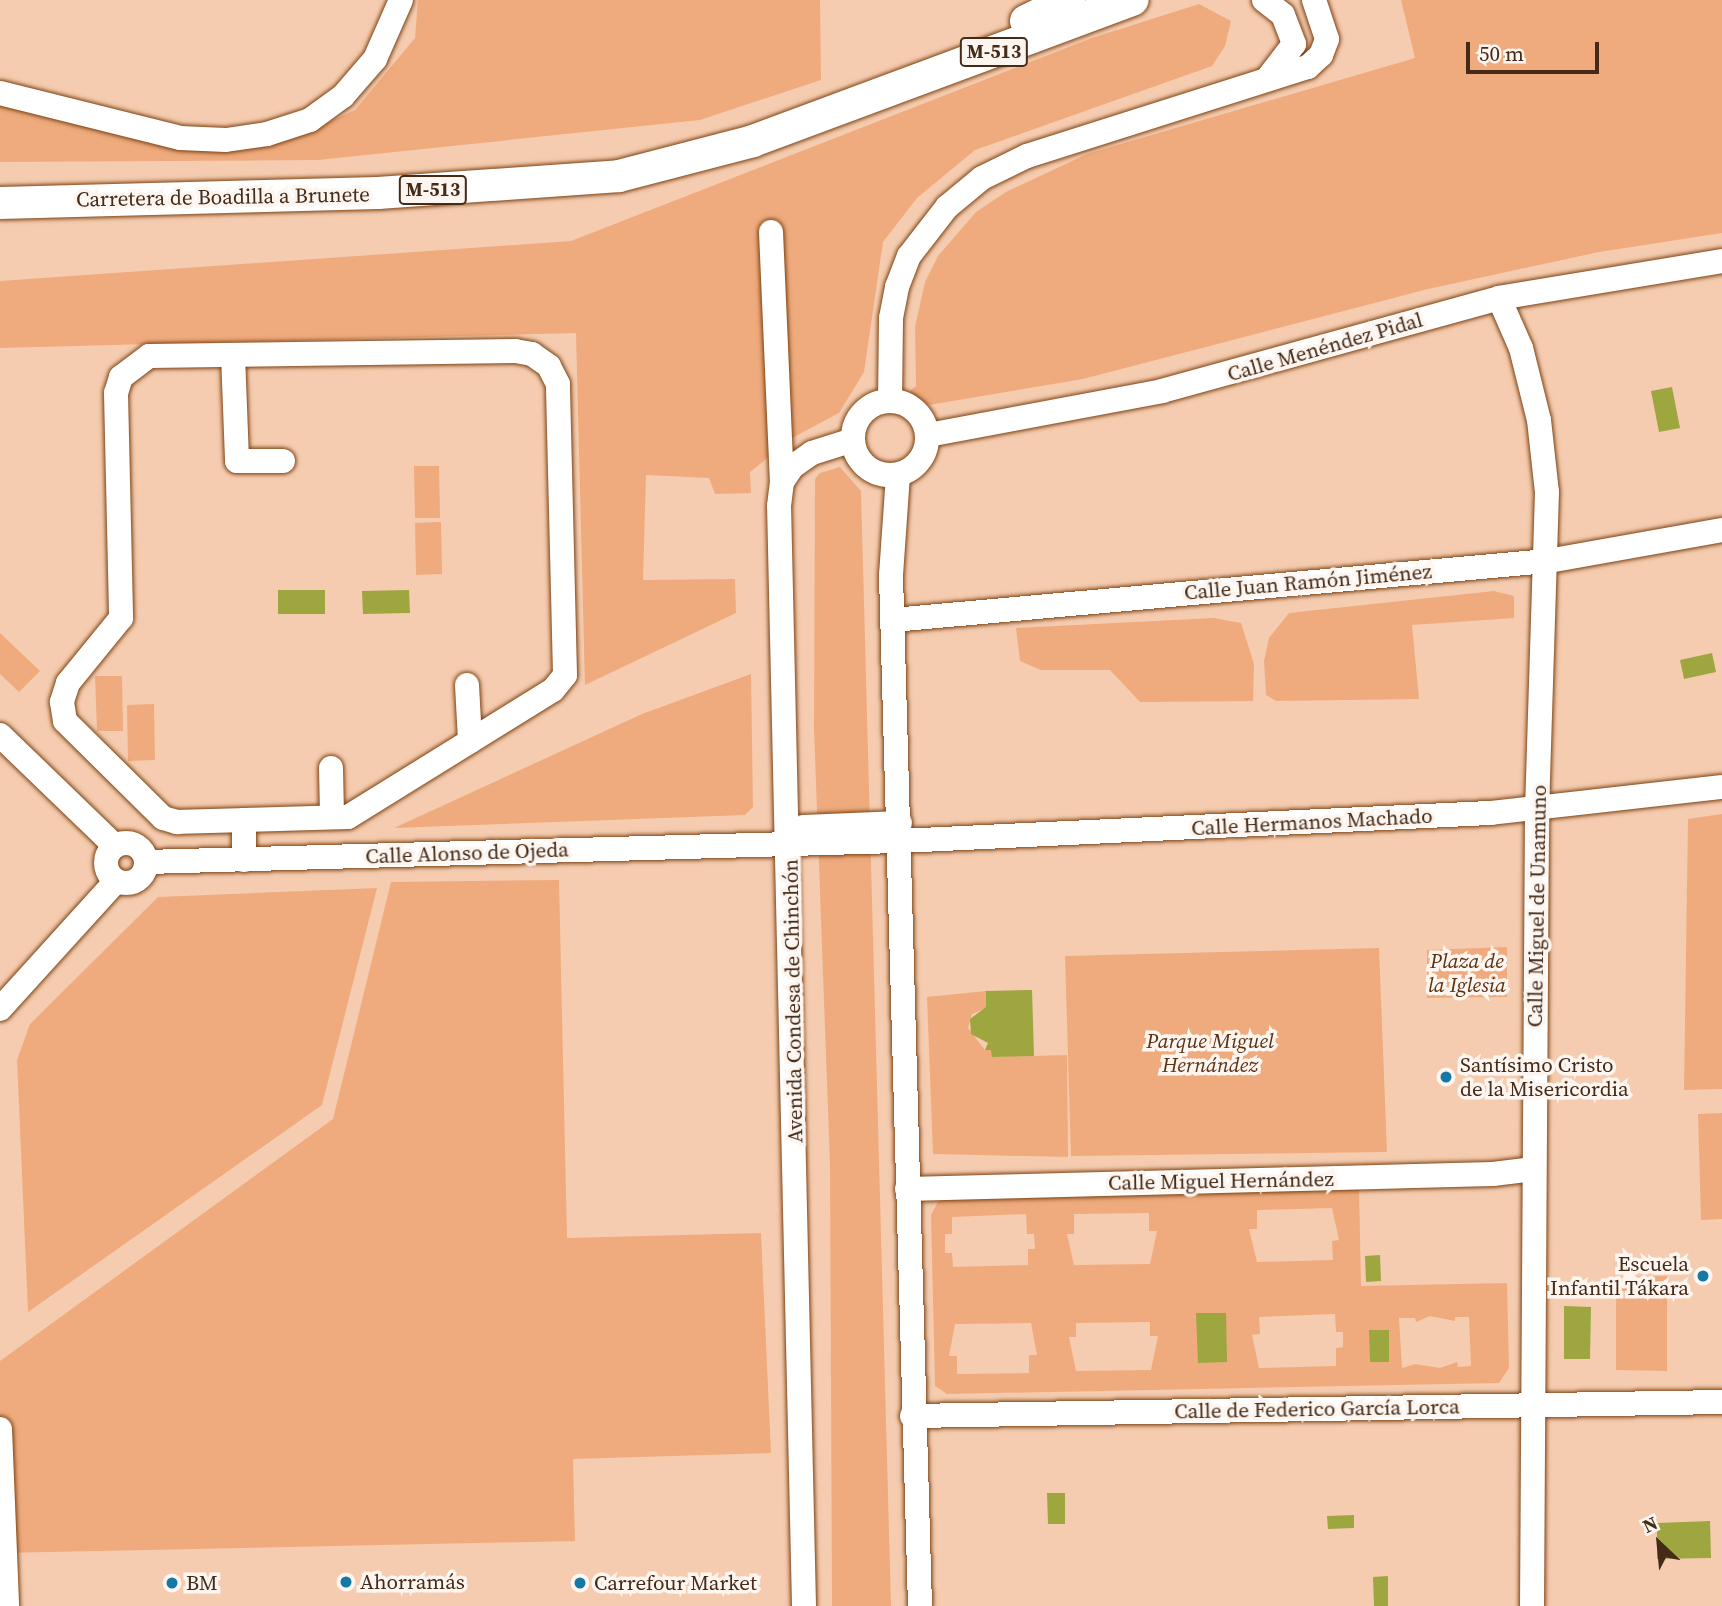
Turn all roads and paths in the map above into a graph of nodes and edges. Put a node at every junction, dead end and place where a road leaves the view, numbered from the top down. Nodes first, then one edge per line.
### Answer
1 (401, 0) edge
2 (1069, 0) edge
3 (1133, 0) edge
4 (1264, 0) edge
5 (1314, 0) edge
6 (1268, 78) junction
7 (0, 93) edge
8 (854, 104) junction
9 (0, 203) edge
10 (771, 232) dead end
11 (1722, 261) edge
12 (1499, 298) junction
13 (233, 355) junction
14 (890, 401) junction
15 (928, 435) junction
16 (853, 440) junction
17 (283, 461) dead end
18 (898, 475) junction
19 (782, 482) junction
20 (1722, 530) edge
21 (1548, 561) junction
22 (893, 620) junction
23 (467, 685) dead end
24 (0, 735) edge
25 (470, 741) junction
26 (331, 768) dead end
27 (1722, 787) edge
28 (1537, 811) junction
29 (332, 817) junction
30 (244, 820) junction
31 (900, 832) junction
32 (789, 836) junction
33 (115, 846) junction
34 (244, 860) junction
35 (146, 863) junction
36 (116, 881) junction
37 (8, 1001) edge
38 (0, 1028) edge
39 (1534, 1169) junction
40 (907, 1189) junction
41 (1722, 1402) edge
42 (1532, 1405) junction
43 (912, 1416) junction
44 (0, 1429) edge
45 (6, 1606) edge
46 (804, 1606) edge
47 (920, 1606) edge
48 (1532, 1606) edge

1 - 7 street
2 - 8 main road, Carretera de Boadilla a Brunete / M-513
3 - 8 main road, Carretera de Boadilla a Brunete / M-513
4 - 6 street
5 - 6 street
6 - 14 street
8 - 9 main road, Carretera de Boadilla a Brunete / M-513
10 - 19 street, Avenida Condesa de Chinchón
11 - 12 street, Calle Menéndez Pidal
12 - 15 street, Calle Menéndez Pidal
12 - 21 street, Calle Miguel de Unamuno
13 - 17 street
13 - 25 street
13 - 30 street
14 - 15 street
14 - 16 street
15 - 18 street
16 - 18 street
16 - 19 street
18 - 22 street
19 - 32 street, Avenida Condesa de Chinchón
20 - 21 street, Calle Juan Ramón Jiménez
21 - 22 street, Calle Juan Ramón Jiménez
21 - 28 street, Calle Miguel de Unamuno
22 - 31 street
23 - 25 street
24 - 33 street
25 - 29 street
26 - 29 street
27 - 28 street, Calle Hermanos Machado
28 - 31 street, Calle Hermanos Machado
28 - 39 street, Calle Miguel de Unamuno
29 - 30 street
30 - 34 street
31 - 32 street, Calle Hermanos Machado
31 - 40 street
32 - 34 street, Calle Alonso de Ojeda
32 - 46 street, Avenida Condesa de Chinchón
33 - 35 street
33 - 36 street
34 - 35 street, Calle Alonso de Ojeda
35 - 36 street
36 - 37 street
37 - 38 street
39 - 40 street, Calle Miguel Hernández
39 - 42 street, Calle Miguel de Unamuno
40 - 43 street
41 - 42 street, Calle de Federico García Lorca
42 - 43 street, Calle de Federico García Lorca
42 - 48 street, Calle Miguel de Unamuno
43 - 47 street
44 - 45 street

